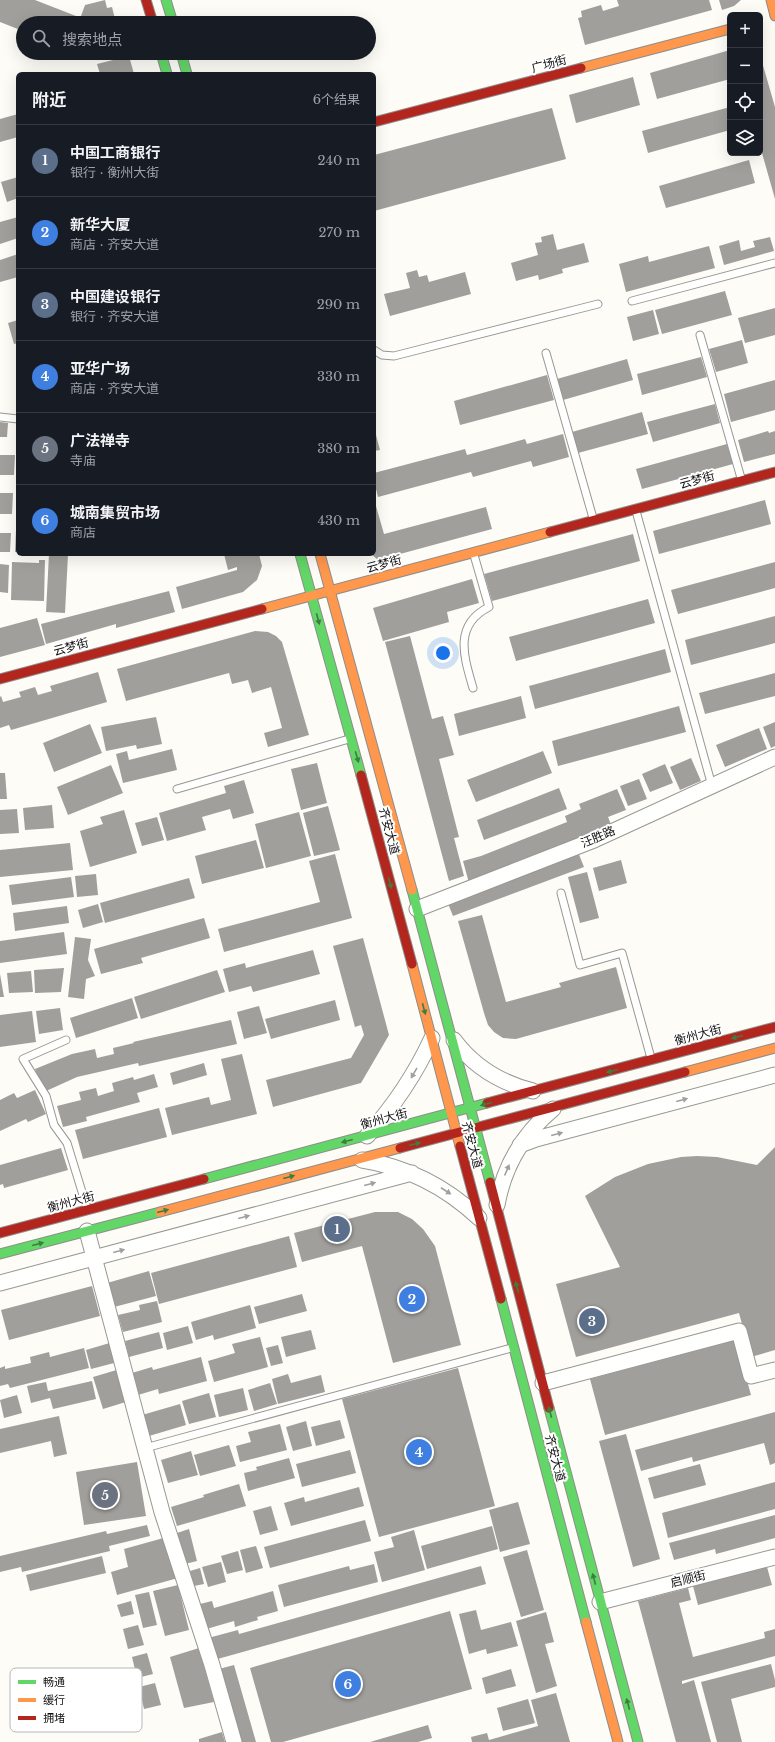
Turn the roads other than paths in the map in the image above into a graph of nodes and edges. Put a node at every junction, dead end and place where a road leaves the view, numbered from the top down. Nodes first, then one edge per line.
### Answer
1 (146, 0) edge
2 (166, 0) edge
3 (771, 0) edge
4 (151, 16) edge
5 (171, 16) edge
6 (772, 18) edge
7 (727, 31) edge
8 (163, 60) edge
9 (183, 60) edge
10 (166, 72) edge
11 (186, 72) edge
12 (376, 121) edge
13 (775, 263) edge
14 (632, 301) dead end
15 (598, 304) dead end
16 (700, 335) dead end
17 (376, 351) edge
18 (546, 353) dead end
19 (0, 417) edge
20 (16, 419) edge
21 (775, 472) edge
22 (742, 480) junction
23 (636, 509) junction
24 (594, 520) junction
25 (473, 552) junction
26 (301, 556) edge
27 (321, 556) edge
28 (330, 591) junction
29 (312, 596) junction
30 (0, 679) edge
31 (472, 688) dead end
32 (351, 738) junction
33 (775, 757) edge
34 (712, 786) junction
35 (177, 789) dead end
36 (560, 893) dead end
37 (417, 909) junction
38 (775, 1027) edge
39 (451, 1036) junction
40 (432, 1038) junction
41 (66, 1040) dead end
42 (775, 1048) edge
43 (651, 1060) junction
44 (775, 1075) edge
45 (534, 1091) junction
46 (555, 1106) junction
47 (470, 1108) junction
48 (451, 1113) junction
49 (475, 1128) junction
50 (456, 1133) junction
51 (367, 1136) junction
52 (520, 1145) junction
53 (358, 1159) junction
54 (412, 1173) junction
55 (496, 1208) junction
56 (87, 1210) junction
57 (479, 1218) junction
58 (87, 1231) junction
59 (0, 1233) edge
60 (0, 1254) edge
61 (94, 1258) junction
62 (0, 1283) edge
63 (514, 1348) junction
64 (775, 1370) edge
65 (543, 1383) junction
66 (145, 1448) junction
67 (775, 1557) edge
68 (600, 1602) junction
69 (234, 1742) edge
70 (618, 1742) edge
71 (638, 1742) edge

1 - 4 main road
2 - 5 main road
3 - 6 main road
7 - 12 main road, 广场街
8 - 10 main road
9 - 11 main road
13 - 14 lane
15 - 17 lane
16 - 22 lane
18 - 24 lane
19 - 20 lane
21 - 22 main road, 云梦街
22 - 23 main road, 云梦街
23 - 24 main road, 云梦街
23 - 34 lane
24 - 25 main road, 云梦街
25 - 28 main road, 云梦街
25 - 31 lane
26 - 29 main road, 齐安大道
27 - 28 main road, 齐安大道
28 - 29 main road, 云梦街
28 - 37 main road, 齐安大道
29 - 30 main road, 云梦街
29 -> 32 main road, 齐安大道
32 - 35 lane
32 -> 40 main road, 齐安大道
33 - 34 street, 汪胜路
34 - 37 street, 汪胜路
36 - 43 lane
37 - 39 main road, 齐安大道
38 -> 43 main road, 衡州大街
39 - 45 street
39 - 47 main road, 齐安大道
40 - 48 main road, 齐安大道
40 -> 51 street
41 - 56 lane
42 - 46 main road
43 -> 45 main road, 衡州大街
52 -> 44 street
45 -> 47 main road, 衡州大街
46 - 49 main road
46 - 52 street
47 - 48 main road, 衡州大街
47 - 49 main road, 齐安大道
48 - 50 main road, 齐安大道
48 - 51 main road, 衡州大街
49 - 50 main road
49 - 55 main road, 齐安大道
53 -> 50 main road
50 - 57 main road, 齐安大道
51 -> 56 main road, 衡州大街
55 -> 52 street
53 - 54 street
58 -> 53 main road
54 -> 57 street
61 -> 54 street
65 -> 55 main road, 齐安大道
56 - 59 main road, 衡州大街
57 - 63 main road, 齐安大道
60 -> 58 main road
58 - 61 street
61 - 62 street
61 - 66 street
63 - 66 lane
63 - 70 main road, 齐安大道
64 - 65 street
68 -> 65 main road, 齐安大道
66 - 69 street
67 - 68 street, 启顺街
71 -> 68 main road, 齐安大道

